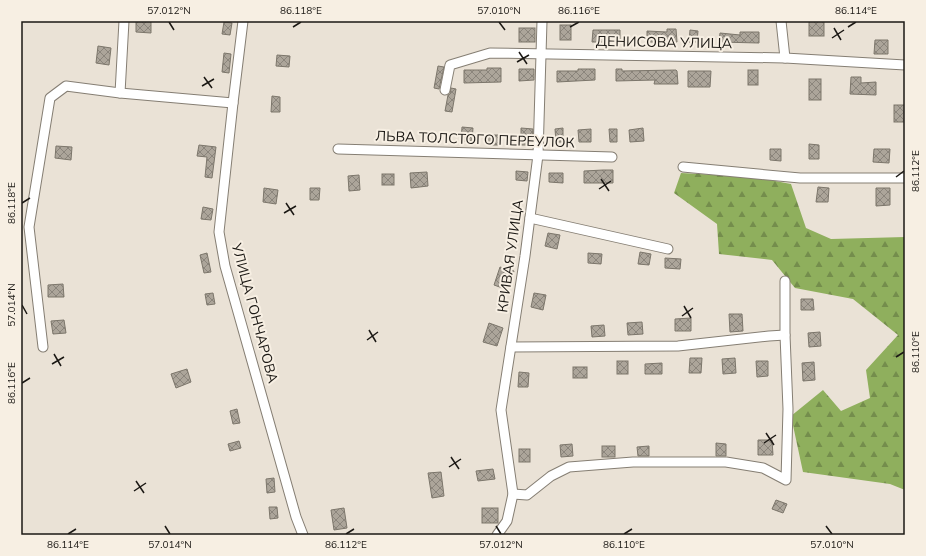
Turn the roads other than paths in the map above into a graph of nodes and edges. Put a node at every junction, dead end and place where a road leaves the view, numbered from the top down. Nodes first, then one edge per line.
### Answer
1 (124, 21) edge
2 (243, 21) edge
3 (542, 21) edge
4 (781, 21) edge
5 (542, 54) junction
6 (785, 58) junction
7 (905, 65) edge
8 (445, 90) dead end
9 (120, 93) junction
10 (233, 103) junction
11 (338, 149) dead end
12 (538, 155) junction
13 (612, 157) dead end
14 (683, 167) dead end
15 (905, 178) edge
16 (530, 218) junction
17 (668, 249) dead end
18 (785, 281) dead end
19 (785, 335) junction
20 (511, 346) junction
21 (43, 347) dead end
22 (513, 494) junction
23 (303, 535) edge
24 (497, 535) edge

1 - 9 street
2 - 10 street, УЛИЦА ГОНЧАРОВА
3 - 5 street, КРИВАЯ УЛИЦА
4 - 6 street
5 - 6 street, ДЕНИСОВА УЛИЦА
5 - 8 street, ДЕНИСОВА УЛИЦА
5 - 12 street, КРИВАЯ УЛИЦА
6 - 7 street, ДЕНИСОВА УЛИЦА
9 - 10 street
9 - 21 street
10 - 23 street, УЛИЦА ГОНЧАРОВА
11 - 12 street, ЛЬВА ТОЛСТОГО ПЕРЕУЛОК
12 - 13 street, ЛЬВА ТОЛСТОГО ПЕРЕУЛОК
12 - 16 street, КРИВАЯ УЛИЦА
14 - 15 street
16 - 17 street
16 - 20 street, КРИВАЯ УЛИЦА
18 - 19 street
19 - 20 street
19 - 22 street
20 - 22 street, КРИВАЯ УЛИЦА
22 - 24 street

